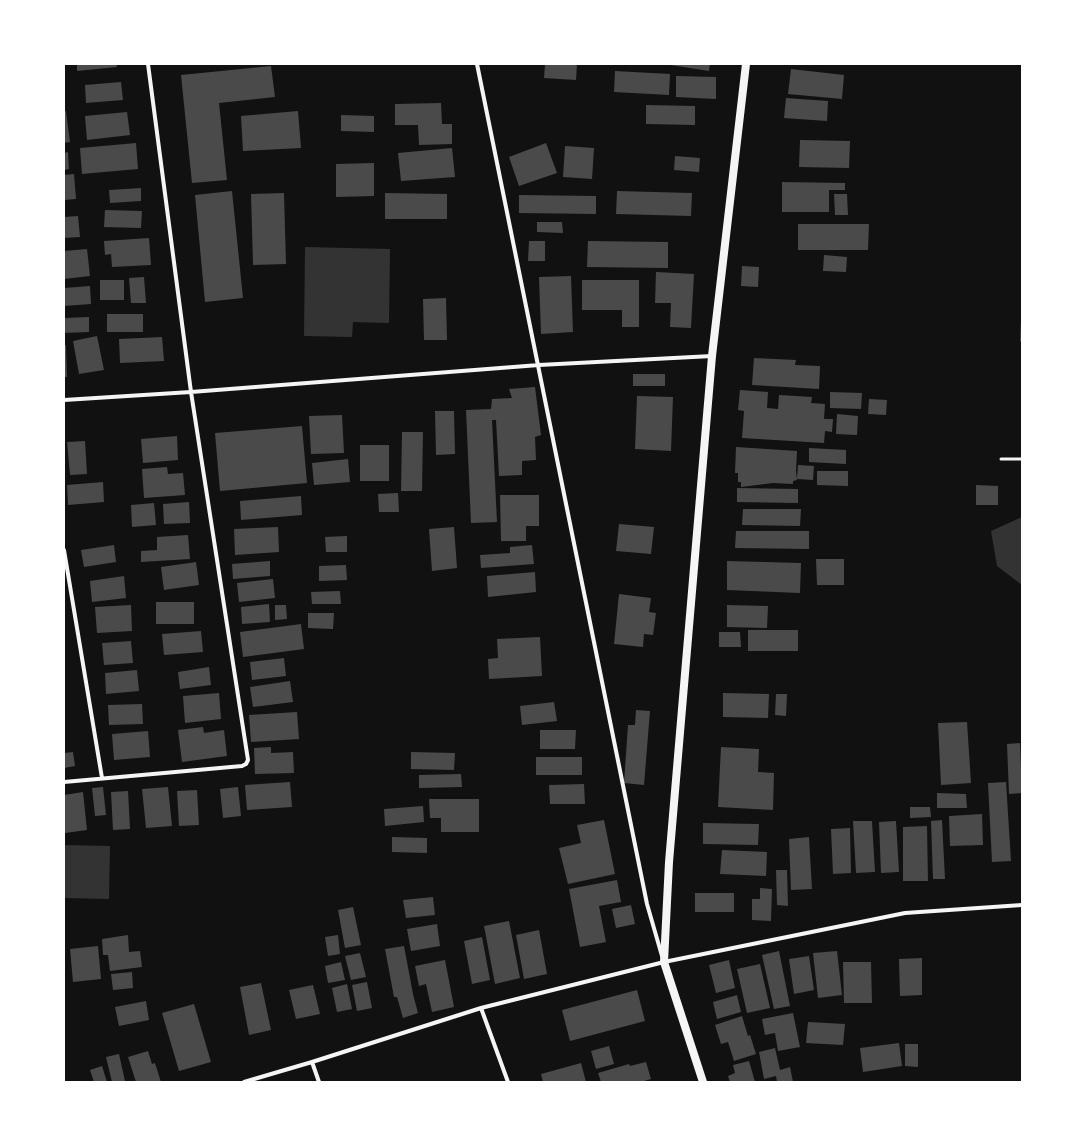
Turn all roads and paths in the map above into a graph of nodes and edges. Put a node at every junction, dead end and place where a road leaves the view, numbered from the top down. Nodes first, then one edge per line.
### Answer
1 (148, 64) edge
2 (477, 64) edge
3 (746, 64) edge
4 (712, 356) junction
5 (539, 365) junction
6 (191, 392) junction
7 (64, 400) edge
8 (1001, 459) dead end
9 (1022, 459) edge
10 (64, 550) edge
11 (102, 778) junction
12 (64, 782) edge
13 (1022, 905) edge
14 (664, 962) junction
15 (481, 1008) junction
16 (312, 1062) junction
17 (244, 1082) edge
18 (319, 1082) edge
19 (508, 1082) edge
20 (702, 1082) edge

1 - 6 street
2 - 5 street
3 - 4 main road
4 - 5 street
4 - 14 main road
5 - 6 street
5 - 14 street
6 - 7 street
6 - 11 street
8 - 9 lane
10 - 11 street
11 - 12 street
13 - 14 street
14 - 15 street
14 - 20 main road
15 - 16 street
15 - 19 street
16 - 17 street
16 - 18 street

